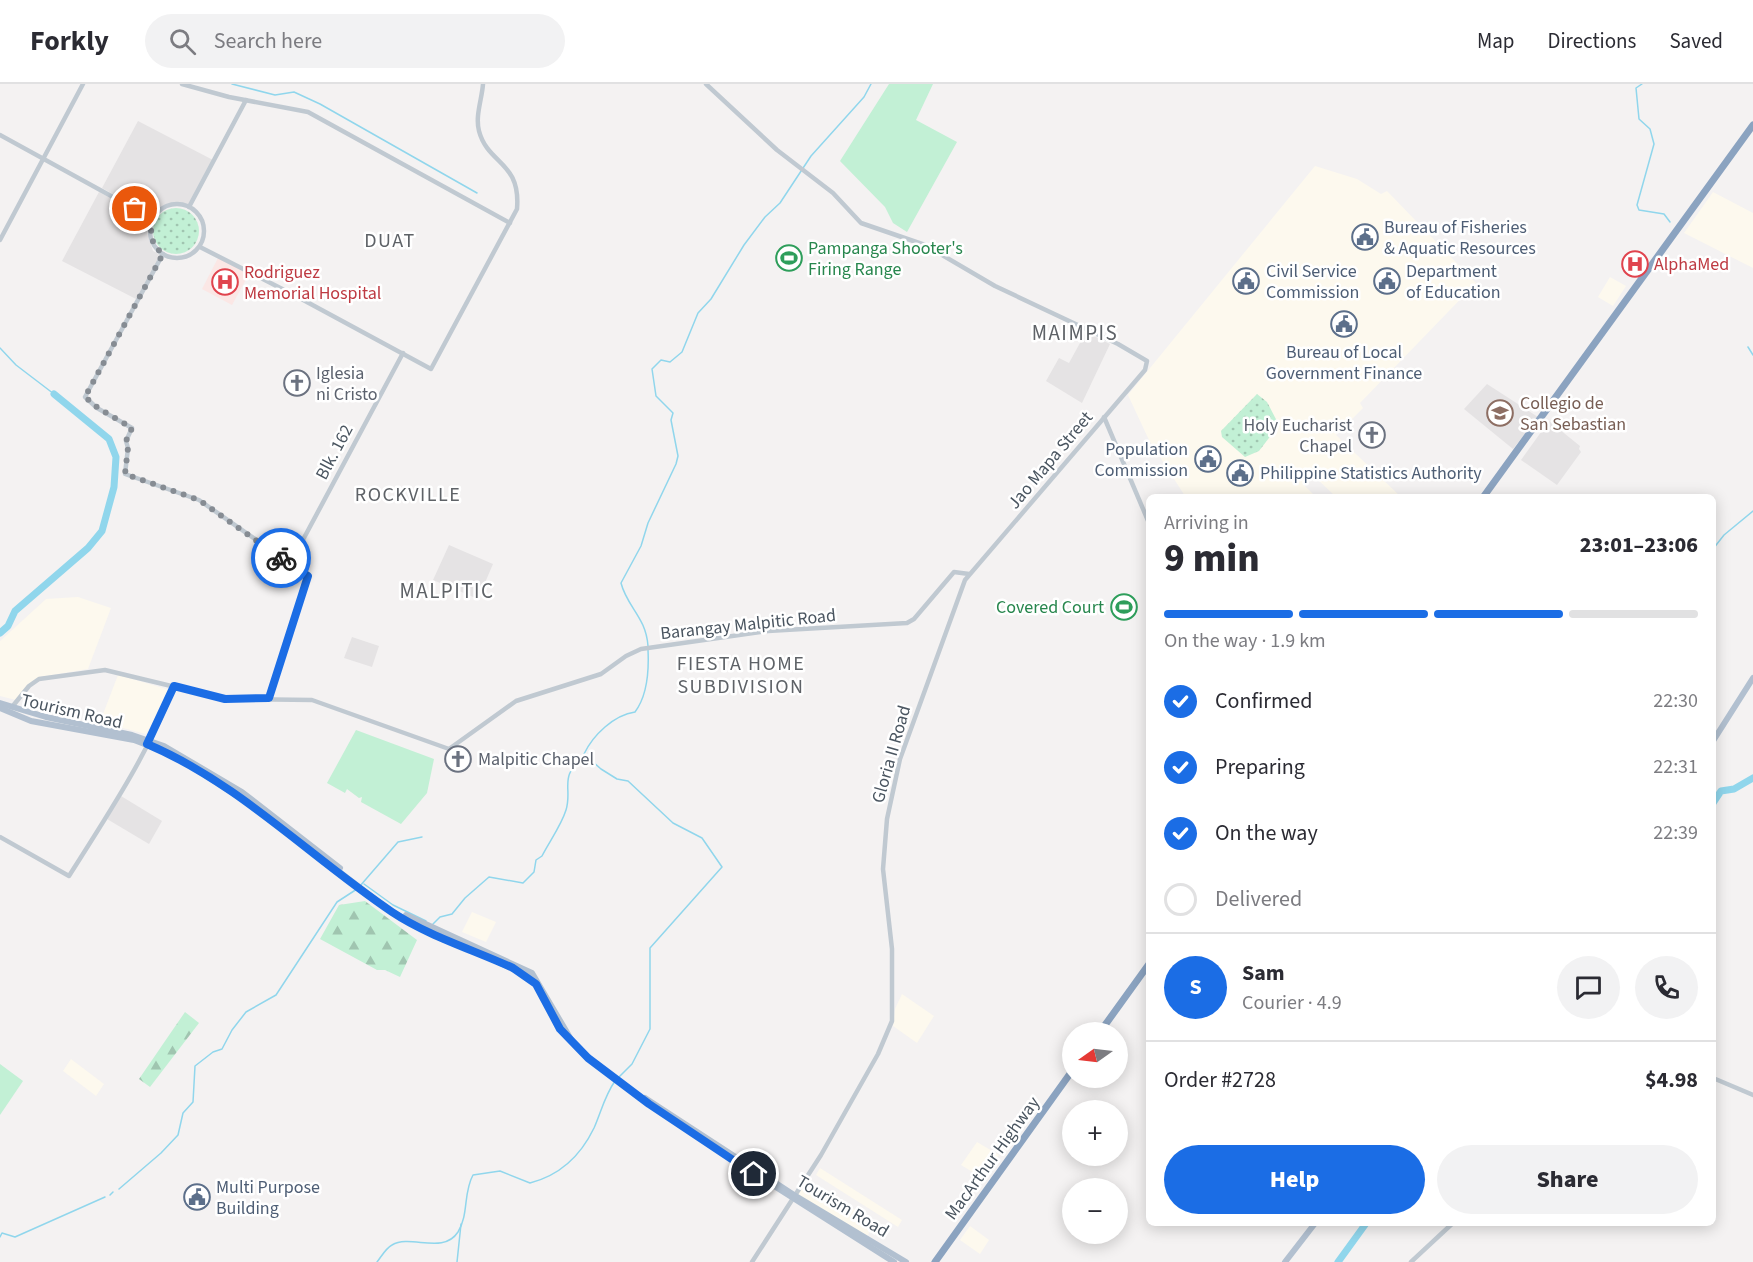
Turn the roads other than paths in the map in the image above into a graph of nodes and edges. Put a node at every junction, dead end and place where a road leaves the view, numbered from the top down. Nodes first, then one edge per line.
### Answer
1 (83, 84) edge
2 (182, 84) edge
3 (483, 84) edge
4 (706, 84) edge
5 (246, 100) junction
6 (1753, 125) edge
7 (0, 135) edge
8 (43, 159) junction
9 (189, 207) junction
10 (153, 219) junction
11 (510, 223) junction
12 (0, 240) edge
13 (200, 246) junction
14 (163, 254) junction
15 (403, 353) junction
16 (1104, 417) junction
17 (1485, 494) edge
18 (1146, 516) edge
19 (290, 564) junction
20 (969, 574) junction
21 (1753, 678) edge
22 (174, 686) junction
23 (269, 698) junction
24 (0, 707) edge
25 (10, 710) junction
26 (1716, 736) edge
27 (148, 742) junction
28 (0, 837) edge
29 (1146, 968) edge
30 (1107, 1022) edge
31 (1716, 1079) edge
32 (1062, 1085) edge
33 (1753, 1095) edge
34 (792, 1196) junction
35 (1313, 1226) edge
36 (1450, 1226) edge
37 (752, 1262) edge
38 (894, 1262) edge
39 (906, 1262) edge
40 (935, 1262) edge
41 (1286, 1262) edge
42 (1411, 1262) edge

1 - 8 street
2 - 5 street
3 - 11 street
4 - 16 street, Jao Mapa Street
5 - 9 street
5 - 11 street
6 - 17 highway
7 - 8 street
8 - 10 street
8 - 12 street
9 - 10 street
9 - 13 street
10 - 14 street
11 - 15 street
13 - 14 street
13 - 15 street
14 - 19 street
15 - 19 street, Blk. 162
16 - 18 street
16 - 20 street, Jao Mapa Street
19 - 23 street
20 - 23 street, Barangay Malpitic Road
20 - 34 street, Gloria II Road
21 - 26 main road
22 - 23 street
22 - 25 street
22 - 27 street
24 - 25 main road, Tourism Road
25 - 27 main road, Tourism Road
27 - 28 street
27 - 34 main road, Tourism Road
29 - 30 highway
31 - 33 street
32 - 40 highway, MacArthur Highway
34 - 37 street
34 - 38 main road, Tourism Road
34 - 39 main road, Tourism Road
35 - 41 main road
36 - 42 street

